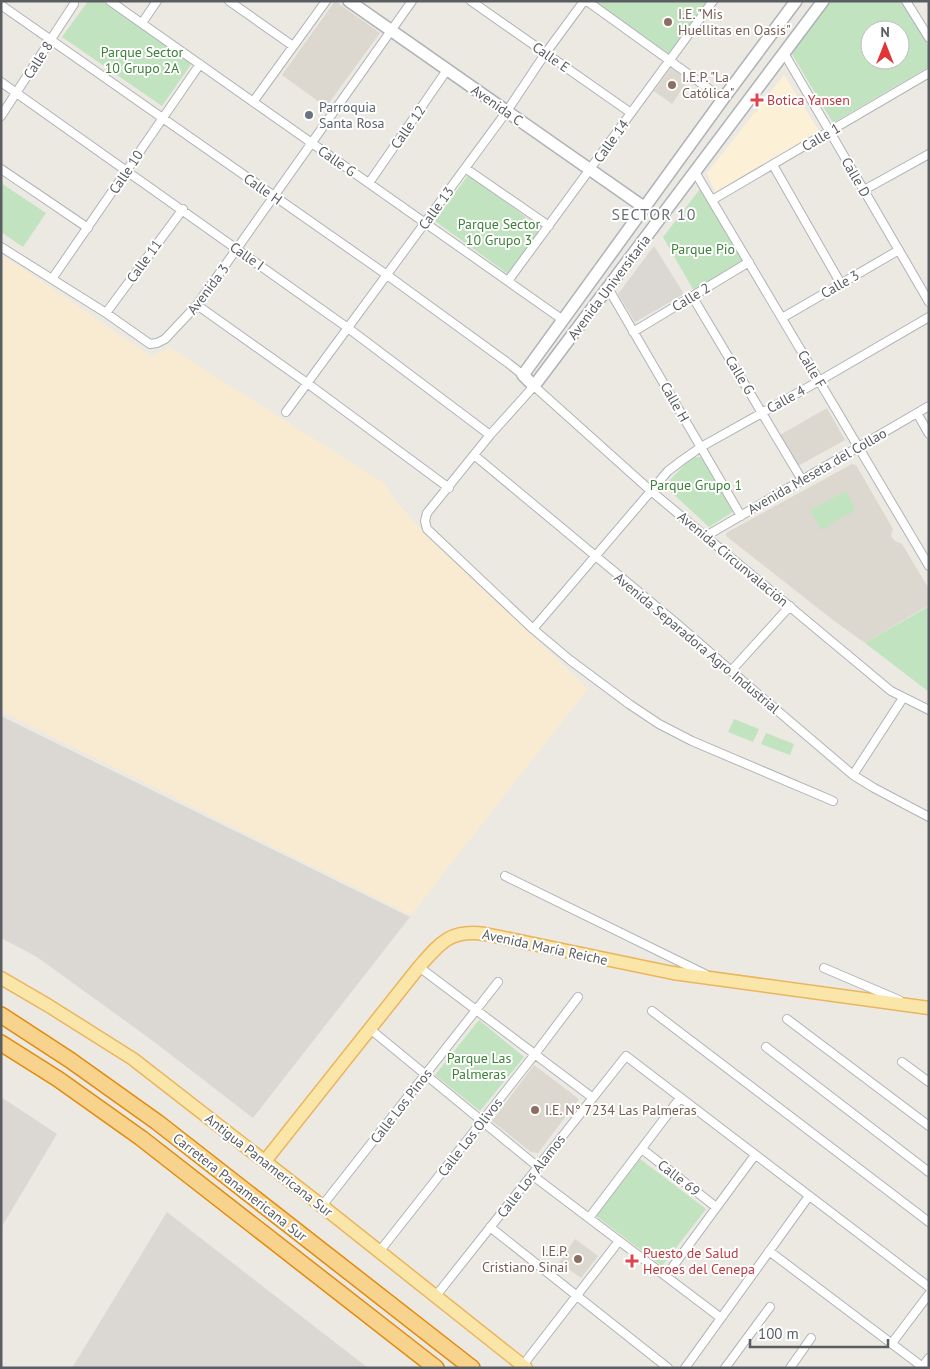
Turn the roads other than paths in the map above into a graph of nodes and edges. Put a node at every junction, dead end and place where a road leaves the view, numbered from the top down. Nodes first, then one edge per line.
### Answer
1 (110, 1) edge
2 (157, 1) edge
3 (229, 1) edge
4 (326, 1) edge
5 (349, 1) edge
6 (412, 1) edge
7 (471, 1) edge
8 (585, 1) edge
9 (713, 1) edge
10 (796, 1) edge
11 (823, 1) edge
12 (906, 1) edge
13 (74, 4) dead end
14 (1, 5) edge
15 (142, 23) junction
16 (390, 30) junction
17 (929, 38) edge
18 (51, 40) junction
19 (293, 46) junction
20 (784, 53) junction
21 (545, 54) junction
22 (670, 60) junction
23 (200, 64) junction
24 (447, 70) junction
25 (929, 73) edge
26 (1, 82) edge
27 (17, 92) junction
28 (723, 99) junction
29 (253, 102) junction
30 (507, 112) junction
31 (631, 113) junction
32 (1, 116) edge
33 (162, 118) junction
34 (830, 132) junction
35 (312, 143) junction
36 (928, 156) edge
37 (773, 165) junction
38 (465, 168) junction
39 (1, 169) edge
40 (127, 170) junction
41 (590, 170) junction
42 (696, 172) junction
43 (369, 183) junction
44 (864, 190) junction
45 (274, 197) junction
46 (712, 200) junction
47 (645, 208) junction
48 (182, 209) junction
49 (425, 223) junction
50 (549, 226) junction
51 (88, 228) junction
52 (1, 247) edge
53 (237, 249) junction
54 (899, 250) junction
55 (749, 262) junction
56 (386, 275) junction
57 (52, 279) junction
58 (508, 281) junction
59 (841, 284) junction
60 (608, 288) junction
61 (692, 296) junction
62 (929, 302) edge
63 (197, 305) junction
64 (106, 313) junction
65 (929, 317) edge
66 (782, 318) junction
67 (563, 320) junction
68 (348, 328) junction
69 (634, 332) junction
70 (523, 375) junction
71 (819, 381) junction
72 (307, 383) junction
73 (534, 386) junction
74 (929, 406) edge
75 (286, 412) dead end
76 (762, 413) junction
77 (917, 413) junction
78 (929, 434) edge
79 (490, 435) junction
80 (701, 447) junction
81 (858, 447) junction
82 (474, 455) junction
83 (802, 480) junction
84 (448, 488) junction
85 (651, 491) junction
86 (741, 516) junction
87 (706, 536) junction
88 (595, 556) junction
89 (929, 566) edge
90 (790, 606) junction
91 (533, 628) junction
92 (731, 671) junction
93 (903, 698) junction
94 (929, 710) edge
95 (853, 775) junction
96 (834, 801) dead end
97 (929, 817) edge
98 (505, 876) dead end
99 (419, 967) junction
100 (824, 968) dead end
101 (1, 978) edge
102 (714, 978) junction
103 (498, 982) dead end
104 (578, 997) dead end
105 (911, 1005) junction
106 (929, 1008) edge
107 (476, 1011) junction
108 (652, 1011) dead end
109 (1, 1015) edge
110 (787, 1019) dead end
111 (370, 1029) junction
112 (1, 1043) edge
113 (766, 1047) dead end
114 (535, 1054) junction
115 (902, 1062) dead end
116 (426, 1075) junction
117 (929, 1082) edge
118 (592, 1098) junction
119 (680, 1098) junction
120 (482, 1122) junction
121 (929, 1126) edge
122 (642, 1148) junction
123 (755, 1154) junction
124 (265, 1161) junction
125 (538, 1167) junction
126 (929, 1172) edge
127 (532, 1175) junction
128 (809, 1196) junction
129 (322, 1206) junction
130 (716, 1207) junction
131 (589, 1218) junction
132 (929, 1222) edge
133 (490, 1227) junction
134 (619, 1241) junction
135 (769, 1251) junction
136 (379, 1252) junction
137 (666, 1276) junction
138 (929, 1288) edge
139 (929, 1294) edge
140 (435, 1296) junction
141 (577, 1296) junction
142 (770, 1307) dead end
143 (721, 1318) junction
144 (811, 1338) dead end
145 (892, 1343) junction
146 (929, 1358) edge
147 (525, 1366) edge
148 (924, 1367) edge
149 (436, 1368) edge
150 (472, 1368) edge
151 (668, 1368) edge
152 (685, 1368) edge
153 (726, 1368) edge
154 (790, 1368) edge

1 - 15 street, Calle G
2 - 15 street
3 - 19 street
4 - 19 street
5 - 16 street, Avenida C
6 - 16 street, Avenida 3
7 - 21 street, Calle E
8 - 21 street, Calle 13
8 - 22 street
9 - 22 street, Calle 14
10 - 28 street, Avenida Universitaria
11 - 20 street, Avenida Universitaria
12 - 17 street
13 - 18 street, Calle 8
14 - 18 street, Calle H
15 - 23 street, Calle G
16 - 24 street, Avenida C
16 - 35 street, Avenida 3
18 - 27 street, Calle 8
18 - 33 street, Calle H
19 - 29 street
20 - 34 street, Calle D
20 - 42 street, Avenida Universitaria
21 - 30 street, Calle 13
21 - 31 street, Calle E
22 - 28 street
22 - 31 street, Calle 14
23 - 29 street, Calle G
23 - 33 street, Calle 10
24 - 30 street, Avenida C
24 - 43 street, Calle 12
25 - 34 street, Calle 1
26 - 27 street, Calle I
27 - 32 street, Calle 8
27 - 40 street, Calle I
28 - 47 street, Avenida Universitaria
29 - 35 street, Calle G
30 - 38 street, Calle 13
30 - 41 street, Avenida C
31 - 41 street, Calle 14
33 - 40 street, Calle 10
33 - 45 street, Calle H
34 - 37 street, Calle 1
34 - 44 street, Calle D
35 - 43 street, Calle G
35 - 45 street, Avenida 3
36 - 44 street
37 - 46 street, Calle 1
37 - 59 street
38 - 49 street, Calle 13
38 - 50 street
39 - 51 street
40 - 48 street, Calle I
40 - 51 street, Calle 10
41 - 47 street, Avenida C
41 - 50 street, Calle 14
42 - 46 street, Calle F
42 - 60 street, Avenida Universitaria
43 - 49 street, Calle G
44 - 54 street, Calle D
45 - 53 street, Avenida 3
45 - 56 street, Calle H
46 - 55 street, Calle F
47 - 67 street, Avenida Universitaria
48 - 53 street, Calle I
48 - 64 street, Calle 11
49 - 56 street, Calle 13
49 - 58 street, Calle G
50 - 58 street, Calle 14
51 - 57 street, Calle 10
52 - 57 street
53 - 63 street, Avenida 3
53 - 68 street, Calle I
54 - 59 street, Calle 3
54 - 62 street, Calle D
55 - 61 street, Calle 2
55 - 66 street, Calle F
56 - 68 street, Calle 13
56 - 70 street, Calle H
57 - 64 street
58 - 67 street, Calle G
59 - 66 street, Calle 3
60 - 69 street, Calle H
60 - 73 street, Avenida Universitaria
61 - 69 street, Calle 2
61 - 76 street, Calle G
63 - 64 street, Avenida 3
63 - 72 street
65 - 71 street, Calle 4
66 - 71 street, Calle F
67 - 70 street, Avenida Universitaria
68 - 72 street, Calle 13
68 - 79 street, Calle I
69 - 80 street, Calle H
70 - 73 street, Avenida Circunvalación
71 - 76 street, Calle 4
71 - 81 street, Calle F
72 - 75 street, Calle 13
72 - 84 street
73 - 79 street, Avenida Universitaria
73 - 85 street, Avenida Circunvalación
74 - 77 street, Avenida Meseta del Collao
76 - 80 street, Calle 4
76 - 83 street, Calle G
77 - 78 street
77 - 81 street, Avenida Meseta del Collao
79 - 82 street, Avenida Universitaria
80 - 85 street, Calle 4
80 - 86 street, Calle H
81 - 83 street, Avenida Meseta del Collao
81 - 89 street, Calle F
82 - 84 street, Avenida Universitaria
82 - 88 street, Avenida Separadora Agro Industrial
83 - 86 street, Avenida Meseta del Collao
84 - 91 street, Avenida Universitaria
85 - 87 street, Avenida Circunvalación
85 - 88 street, Calle 4
86 - 87 street, Avenida Meseta del Collao
87 - 90 street, Avenida Circunvalación
88 - 91 street, Calle 4
88 - 92 street, Avenida Separadora Agro Industrial
90 - 92 street
90 - 93 street, Avenida Circunvalación
91 - 96 street
92 - 95 street, Avenida Separadora Agro Industrial
93 - 94 street, Avenida Circunvalación
93 - 95 street
95 - 97 street, Avenida Separadora Agro Industrial
98 - 102 street
99 - 102 main road, Avenida María Reiche
99 - 107 street
99 - 111 main road, Avenida María Reiche
100 - 105 street
101 - 124 main road, Antigua Panamericana Sur
102 - 105 main road, Avenida María Reiche
103 - 107 street, Calle Los Pinos
104 - 114 street, Calle Los Olivos
105 - 106 main road, Avenida María Reiche
107 - 114 street
107 - 116 street, Calle Los Pinos
108 - 132 street
109 - 150 highway, Carretera Panamericana Sur
110 - 121 street
111 - 116 street
111 - 124 main road, Avenida María Reiche
112 - 149 highway, Carretera Panamericana Sur
113 - 126 street
114 - 118 street
114 - 120 street, Calle Los Olivos
115 - 117 street
116 - 120 street
116 - 129 street, Calle Los Pinos
118 - 119 street, Calle Los Alamos
118 - 125 street, Calle Los Alamos
119 - 122 street
119 - 123 street
120 - 125 street
120 - 136 street, Calle Los Olivos
122 - 130 street, Calle 69
122 - 131 street
123 - 128 street
123 - 130 street
124 - 129 main road, Antigua Panamericana Sur
125 - 127 street, Calle Los Alamos
127 - 131 street
127 - 133 street, Calle Los Alamos
128 - 135 street
128 - 138 street
129 - 136 main road, Antigua Panamericana Sur
130 - 137 street
131 - 134 street
133 - 140 street, Calle Los Alamos
133 - 141 street
134 - 137 street
134 - 141 street
135 - 143 street
135 - 145 street
136 - 140 main road, Antigua Panamericana Sur
137 - 143 street
139 - 145 street
140 - 147 main road, Antigua Panamericana Sur
141 - 147 street
141 - 151 street
142 - 153 street
143 - 152 street
144 - 154 street
145 - 148 street
146 - 148 street

